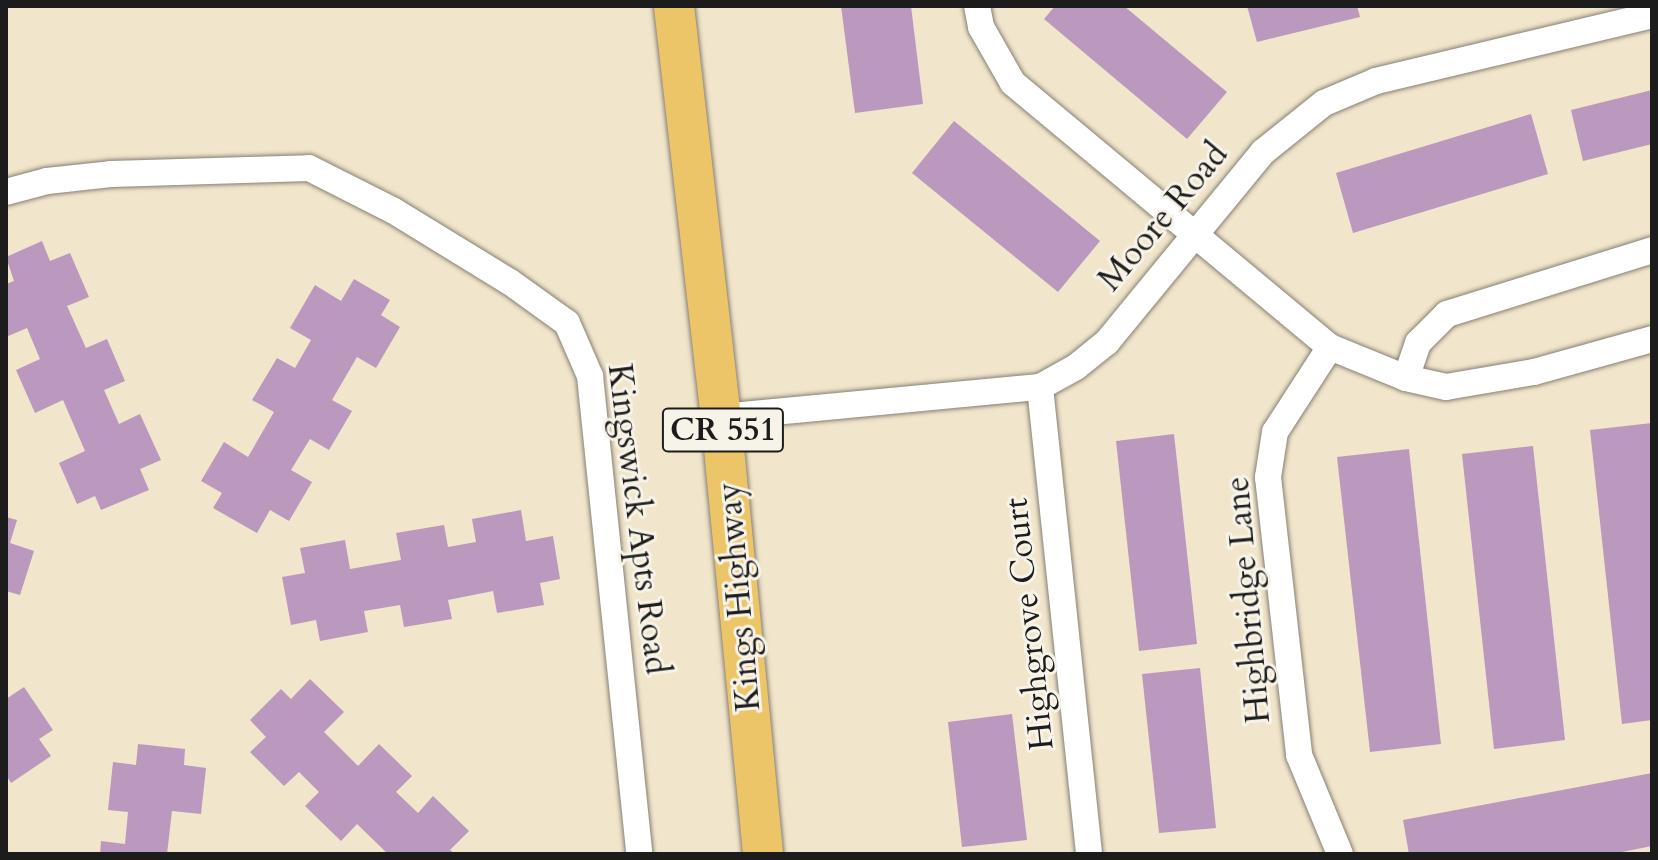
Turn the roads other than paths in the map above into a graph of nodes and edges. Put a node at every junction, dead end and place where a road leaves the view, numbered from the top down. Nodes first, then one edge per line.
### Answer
1 (674, 6) edge
2 (977, 6) edge
3 (1652, 15) edge
4 (6, 192) edge
5 (1194, 234) junction
6 (1652, 250) edge
7 (1652, 339) edge
8 (1330, 347) junction
9 (1406, 378) junction
10 (1040, 387) junction
11 (721, 417) junction
12 (639, 854) edge
13 (763, 854) edge
14 (1089, 854) edge
15 (1340, 854) edge

1 - 11 main road, Kings Highway / CR 551
2 - 5 street
3 - 5 street, Moore Road
4 - 12 street, Kingswick Apts Road
5 - 8 street
5 - 10 street, Moore Road
6 - 9 street
7 - 9 street
8 - 9 street
8 - 15 street, Highbridge Lane
10 - 11 street, Moore Road
10 - 14 street, Highgrove Court
11 - 13 main road, Kings Highway / CR 551

